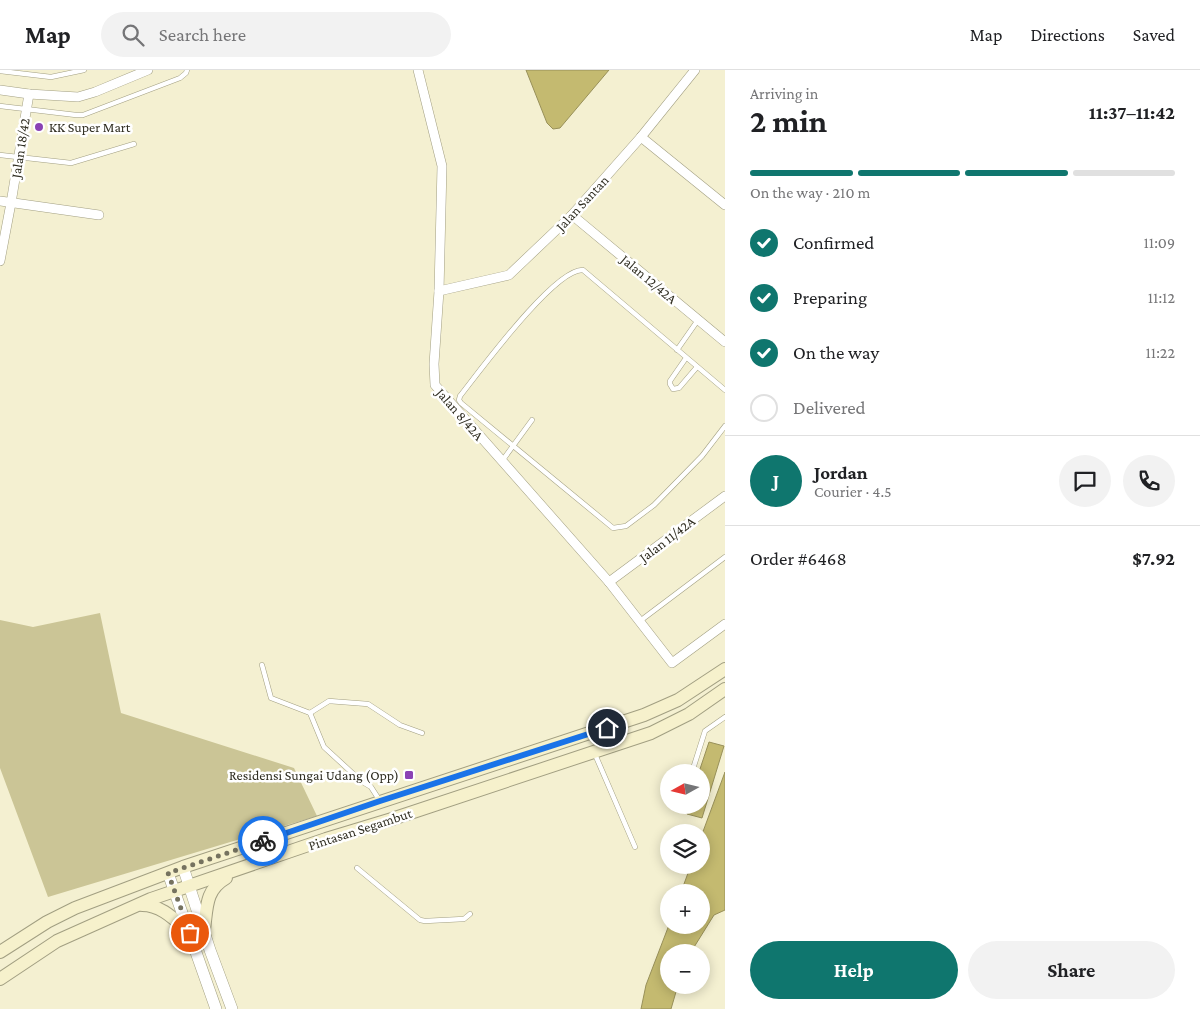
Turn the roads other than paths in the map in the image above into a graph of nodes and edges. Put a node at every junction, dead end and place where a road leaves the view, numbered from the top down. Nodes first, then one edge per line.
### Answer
1 (84, 70) edge
2 (148, 70) edge
3 (187, 70) edge
4 (418, 70) edge
5 (695, 70) edge
6 (0, 71) edge
7 (0, 90) edge
8 (28, 94) junction
9 (0, 106) edge
10 (26, 110) junction
11 (641, 137) junction
12 (134, 144) dead end
13 (0, 155) edge
14 (19, 157) junction
15 (0, 201) edge
16 (11, 202) junction
17 (725, 205) edge
18 (99, 215) dead end
19 (572, 215) junction
20 (0, 260) edge
21 (439, 291) junction
22 (698, 320) junction
23 (725, 342) edge
24 (677, 350) junction
25 (686, 358) junction
26 (697, 367) junction
27 (725, 390) edge
28 (532, 420) dead end
29 (725, 426) edge
30 (513, 447) junction
31 (502, 461) junction
32 (725, 496) edge
33 (725, 557) edge
34 (609, 582) junction
35 (639, 622) junction
36 (725, 624) edge
37 (262, 665) dead end
38 (725, 669) edge
39 (725, 689) edge
40 (310, 713) junction
41 (725, 717) edge
42 (422, 733) dead end
43 (594, 752) junction
44 (695, 764) edge
45 (380, 801) junction
46 (636, 847) dead end
47 (183, 867) junction
48 (357, 868) dead end
49 (241, 869) junction
50 (168, 873) junction
51 (190, 886) junction
52 (176, 891) junction
53 (140, 905) junction
54 (470, 914) dead end
55 (204, 930) junction
56 (190, 933) junction
57 (0, 952) edge
58 (0, 979) edge
59 (216, 1009) edge
60 (232, 1009) edge

1 - 6 lane
2 - 8 street
3 - 10 lane
4 - 21 street, Jalan 8/42A
5 - 11 street, Jalan Santan
7 - 8 street
8 - 10 street, Jalan 18/42
9 - 10 lane
10 - 14 street, Jalan 18/42
11 - 17 street
11 - 19 street, Jalan Santan
12 - 14 lane
13 - 14 lane
14 - 16 street, Jalan 18/42
15 - 16 street
16 - 18 street
16 - 20 street, Jalan 18/42
19 - 21 street, Jalan Santan
19 - 22 street, Jalan 12/42A
21 - 31 street, Jalan 8/42A
22 - 23 street, Jalan 12/42A
22 - 24 lane
24 - 25 lane
24 - 30 lane
25 - 26 lane
25 - 26 lane
26 - 27 lane
28 - 30 lane
29 - 30 lane
30 - 31 lane
31 - 34 street, Jalan 8/42A
32 - 34 street, Jalan 11/42A
33 - 35 lane
34 - 35 street, Jalan 8/42A
35 - 36 street, Jalan 8/42A
37 - 40 lane
38 - 45 main road, Pintasan Segambut
39 - 43 main road, Pintasan Segambut
40 - 42 lane
40 - 45 lane
41 - 44 lane
43 - 46 lane
43 - 49 main road, Pintasan Segambut
45 - 47 main road, Pintasan Segambut
47 - 50 main road, Pintasan Segambut
47 - 51 street
48 - 54 lane
49 - 51 main road, Pintasan Segambut
49 - 55 main road
50 - 52 street
50 - 57 main road, Pintasan Segambut
51 - 52 main road, Pintasan Segambut
51 - 55 street
52 - 53 main road, Pintasan Segambut
52 - 56 street
53 - 56 main road
53 - 58 main road, Pintasan Segambut
55 - 60 street
56 - 59 street

